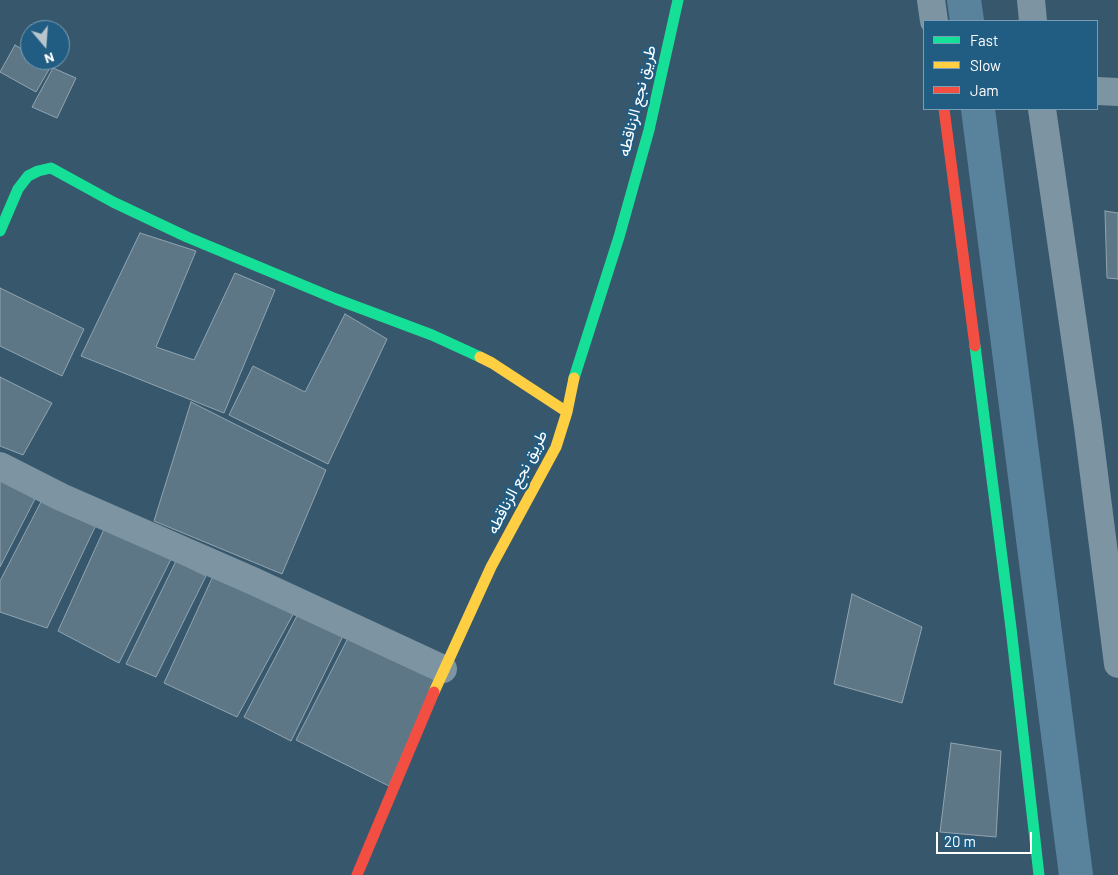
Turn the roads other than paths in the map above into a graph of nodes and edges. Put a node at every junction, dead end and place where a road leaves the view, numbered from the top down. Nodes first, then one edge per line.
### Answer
1 (678, 0) edge
2 (931, 0) edge
3 (1031, 0) edge
4 (934, 20) edge
5 (1033, 20) edge
6 (1098, 92) edge
7 (1118, 92) edge
8 (944, 110) edge
9 (1042, 110) edge
10 (0, 230) edge
11 (567, 412) junction
12 (0, 466) edge
13 (1118, 664) edge
14 (443, 669) junction
15 (357, 875) edge
16 (1039, 875) edge

1 - 11 street, طريق نجع الزناقطه
2 - 4 street
3 - 5 street
6 - 7 street
8 - 16 street
9 - 13 street
10 - 11 street
11 - 14 street, طريق نجع الزناقطه
12 - 14 street
14 - 15 street, طريق نجع الزناقطه

